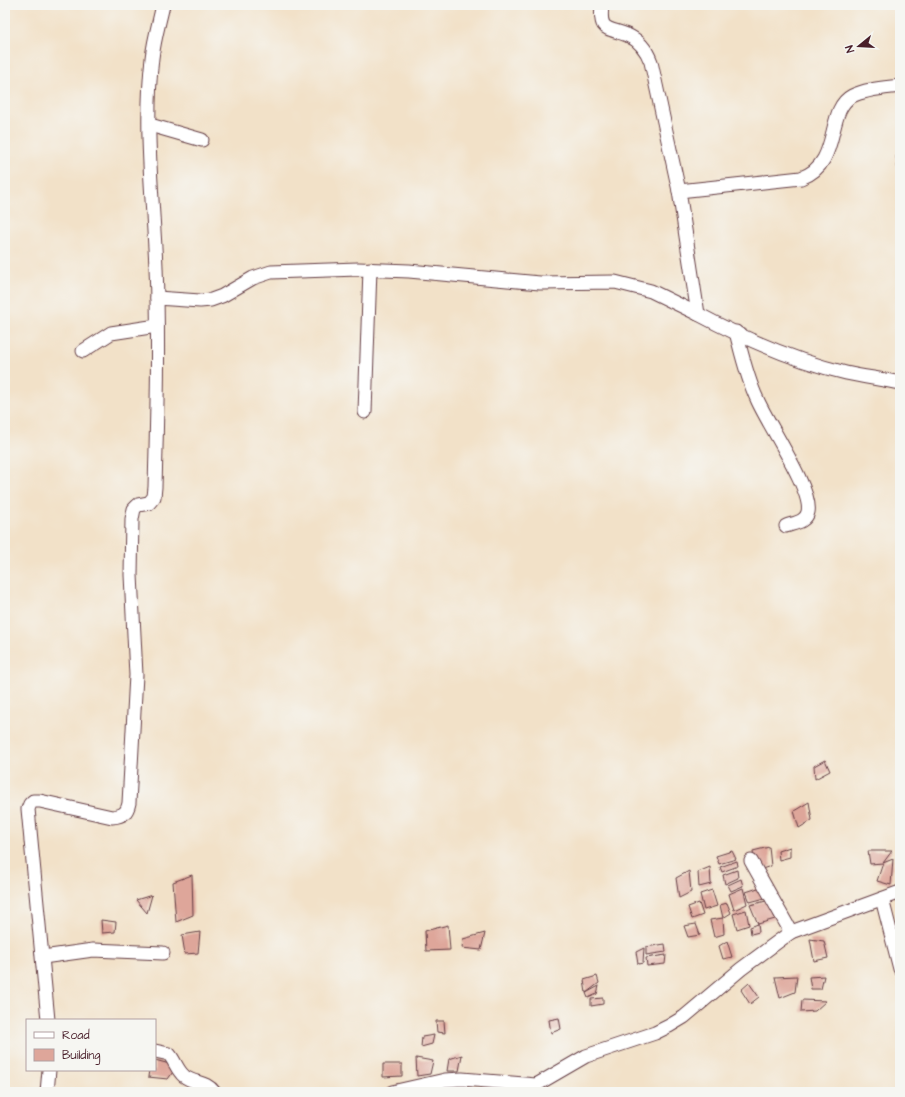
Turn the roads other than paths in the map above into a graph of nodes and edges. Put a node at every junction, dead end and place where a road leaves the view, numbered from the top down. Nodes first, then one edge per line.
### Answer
1 (163, 5) edge
2 (602, 5) edge
3 (900, 86) edge
4 (150, 125) junction
5 (202, 140) dead end
6 (679, 191) junction
7 (370, 269) junction
8 (157, 298) junction
9 (698, 314) junction
10 (157, 326) junction
11 (736, 332) junction
12 (83, 351) dead end
13 (900, 383) edge
14 (365, 412) dead end
15 (786, 526) dead end
16 (751, 861) dead end
17 (900, 892) edge
18 (882, 899) junction
19 (791, 932) junction
20 (163, 953) dead end
21 (43, 957) junction
22 (900, 969) edge
23 (48, 1019) edge
24 (156, 1051) edge
25 (49, 1071) edge
26 (46, 1092) edge
27 (214, 1092) edge
28 (392, 1092) edge

1 - 4 street
2 - 6 street
3 - 6 street
4 - 5 street
4 - 8 street
6 - 9 street
7 - 8 street
7 - 9 street
7 - 14 street
8 - 10 street
9 - 11 street
10 - 12 street
10 - 21 street
11 - 13 street
11 - 15 street
16 - 19 street
17 - 18 street
18 - 19 street
18 - 22 street
19 - 28 street
20 - 21 street
21 - 23 street
24 - 27 street
25 - 26 street

